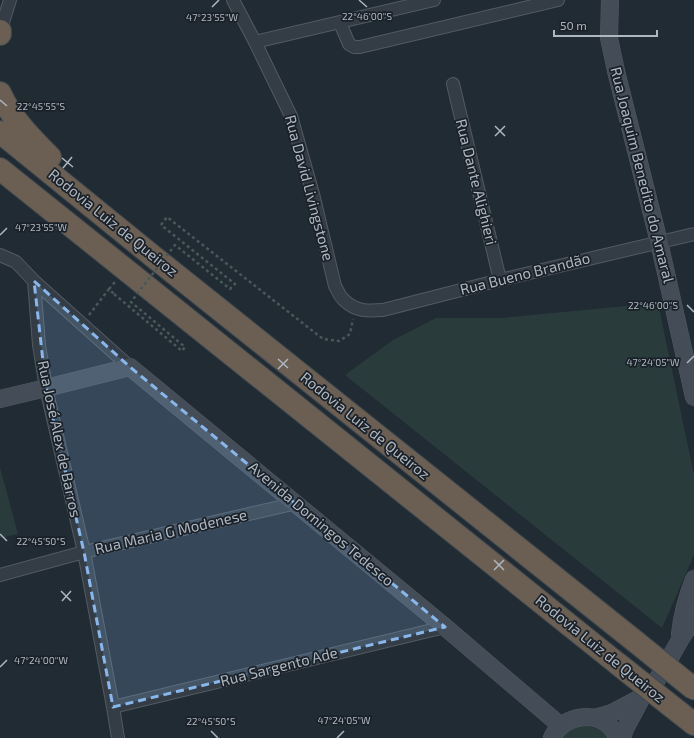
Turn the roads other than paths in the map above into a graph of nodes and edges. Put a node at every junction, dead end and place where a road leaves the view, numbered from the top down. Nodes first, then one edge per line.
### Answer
1 (10, 0) edge
2 (232, 0) edge
3 (434, 0) edge
4 (558, 0) edge
5 (610, 0) edge
6 (340, 23) junction
7 (0, 33) edge
8 (255, 42) junction
9 (453, 84) dead end
10 (0, 93) edge
11 (0, 132) edge
12 (0, 169) edge
13 (694, 234) edge
14 (659, 242) junction
15 (0, 255) edge
16 (155, 258) junction
17 (500, 280) junction
18 (34, 281) junction
19 (356, 308) joint
20 (130, 367) junction
21 (46, 388) junction
22 (694, 396) edge
23 (0, 399) edge
24 (296, 504) junction
25 (84, 552) junction
26 (0, 575) edge
27 (694, 579) edge
28 (694, 617) edge
29 (445, 627) junction
30 (680, 640) junction
31 (694, 689) edge
32 (642, 697) junction
33 (114, 707) junction
34 (595, 718) junction
35 (687, 719) edge
36 (556, 732) edge
37 (118, 738) edge
38 (618, 738) edge
39 (622, 738) edge

1 - 7 street
2 - 8 street, Rua David Livingstone
3 - 6 street
4 - 6 street
5 - 14 street, Rua Joaquim Benedito do Amaral
6 - 8 street
8 - 19 street, Rua David Livingstone
9 - 17 street, Rua Dante Alighieri
10 - 16 highway
11 - 16 highway, Rodovia Luiz de Queiroz
12 - 35 highway, Rodovia Luiz de Queiroz, bridge
13 - 14 street, Rua Bueno Brandão
14 - 17 street, Rua Bueno Brandão
14 - 22 street, Rua Joaquim Benedito do Amaral
15 - 18 street, Avenida Domingos Tedesco
16 - 31 highway, Rodovia Luiz de Queiroz, bridge
17 - 19 street, Rua Bueno Brandão
18 - 20 street, Avenida Domingos Tedesco
18 - 21 street, Rua José Alex de Barros
20 - 21 street
20 - 24 street, Avenida Domingos Tedesco
21 - 23 street
21 - 25 street, Rua José Alex de Barros
24 - 25 street, Rua Maria G Modenese
24 - 29 street, Avenida Domingos Tedesco
25 - 26 street, Rua Maria G Modenese
25 - 33 street, Rua José Alex de Barros
27 - 30 street
28 - 30 street
29 - 33 street, Rua Sargento Ade
29 - 36 street, Avenida Domingos Tedesco
30 - 32 street
32 - 34 street
32 - 39 street
33 - 37 street, Rua José Alex de Barros
34 - 36 street
34 - 38 street

